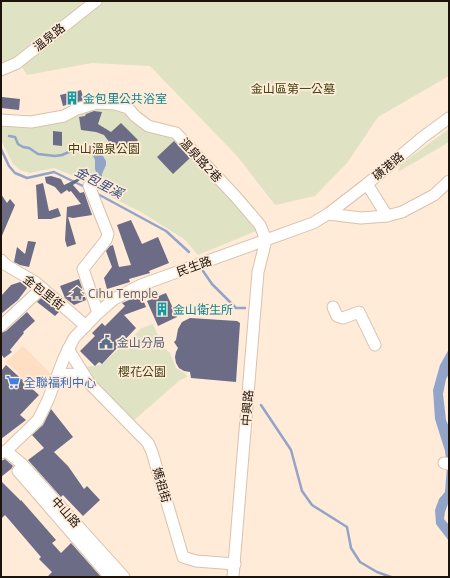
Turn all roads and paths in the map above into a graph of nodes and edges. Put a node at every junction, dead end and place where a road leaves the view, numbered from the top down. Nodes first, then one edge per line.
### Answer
1 (96, 1) edge
2 (1, 70) edge
3 (449, 118) edge
4 (1, 120) edge
5 (367, 184) junction
6 (448, 184) edge
7 (89, 186) dead end
8 (328, 214) junction
9 (387, 216) junction
10 (266, 240) junction
11 (1, 260) edge
12 (42, 288) junction
13 (333, 307) dead end
14 (98, 313) junction
15 (1, 326) edge
16 (86, 326) junction
17 (375, 345) dead end
18 (68, 350) junction
19 (57, 379) junction
20 (90, 384) junction
21 (2, 450) edge
22 (235, 564) junction
23 (110, 577) edge
24 (124, 577) edge
25 (233, 577) edge

1 - 2 street, 溫泉路
3 - 5 street, 磺港路
4 - 10 street, 溫泉路2巷
5 - 8 street, 磺港路
5 - 9 street
6 - 9 street
7 - 14 street
8 - 9 street
8 - 10 street, 民生路
10 - 14 street, 民生路
10 - 22 street, 中興路
11 - 12 street, 金包里街
12 - 15 street
12 - 16 street, 金包里街
13 - 17 street
14 - 16 street, 民生路
16 - 18 street, 民生路
18 - 19 street, 民生路
18 - 20 street, 媽祖街
19 - 20 street, 媽祖街
19 - 21 street, 民生路
20 - 22 street, 媽祖街
21 - 23 street, 中山路
21 - 24 street, 中山路
22 - 25 street, 中興路

